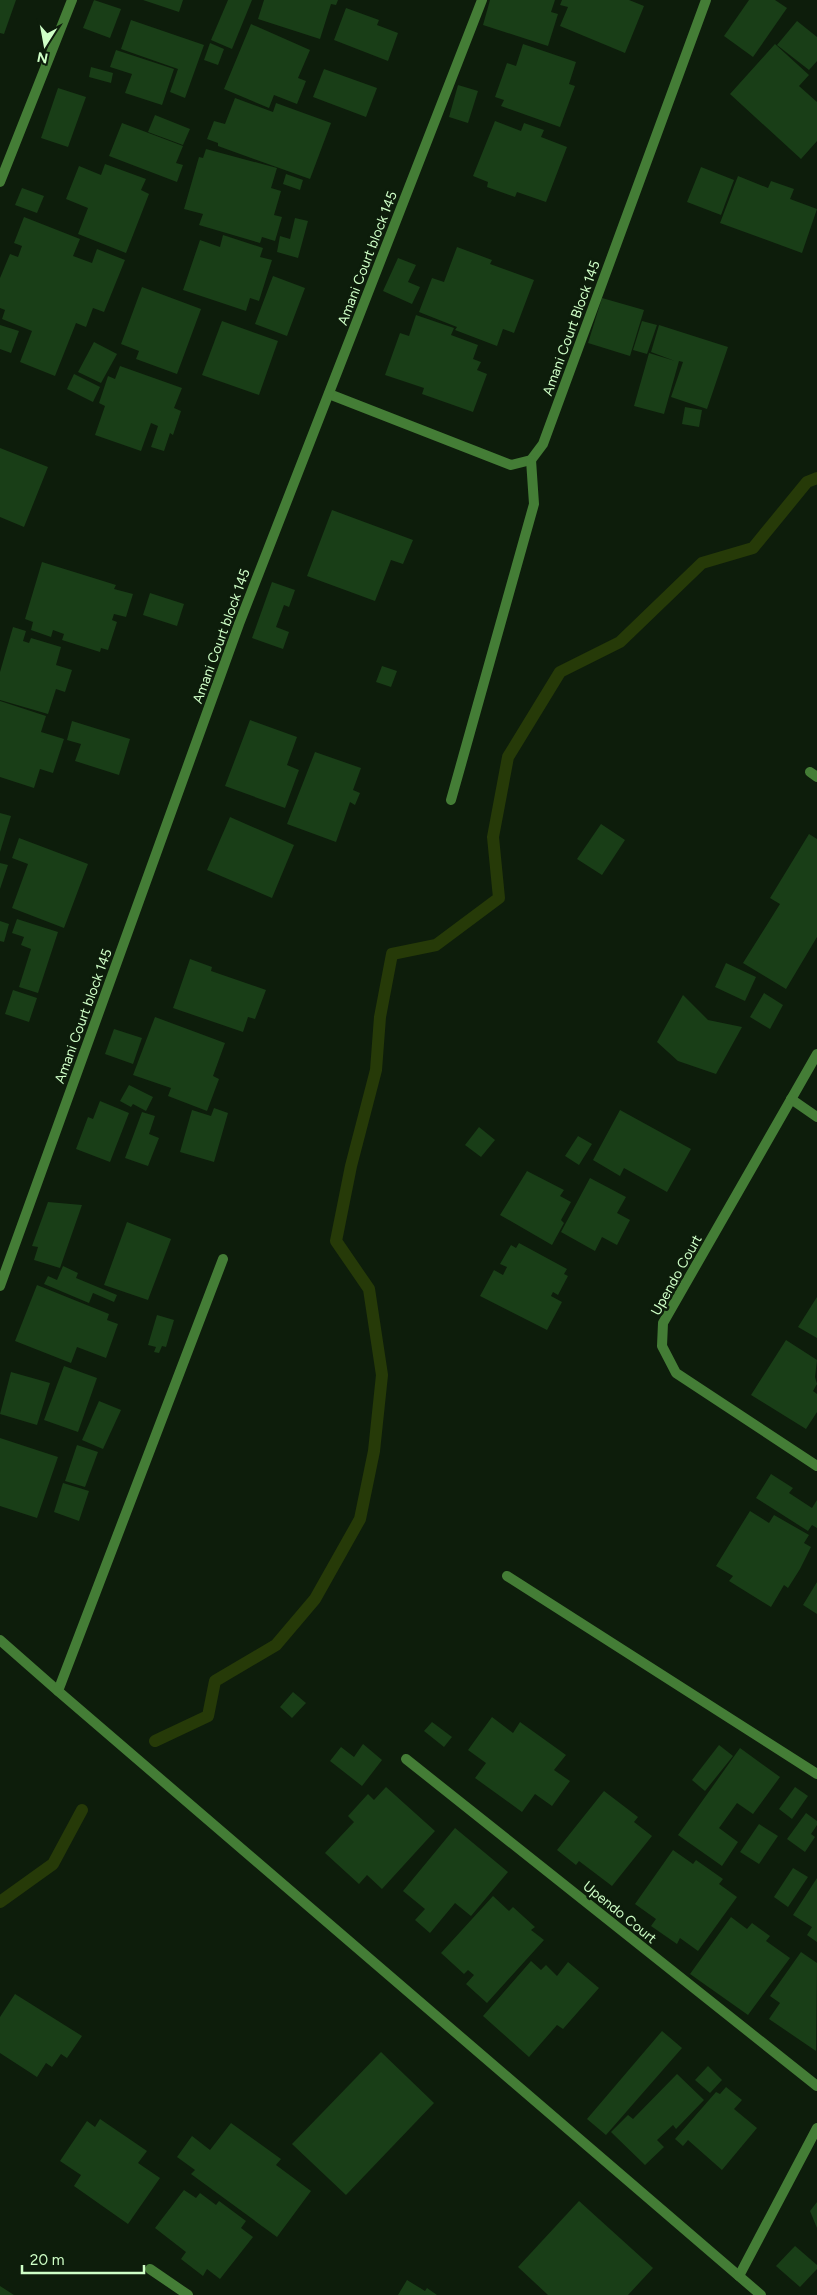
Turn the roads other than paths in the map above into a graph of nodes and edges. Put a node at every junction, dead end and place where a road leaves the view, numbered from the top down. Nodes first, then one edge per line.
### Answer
1 (72, 0) edge
2 (482, 0) edge
3 (706, 0) edge
4 (0, 182) edge
5 (328, 394) junction
6 (531, 460) junction
7 (451, 800) dead end
8 (817, 1054) edge
9 (791, 1099) junction
10 (817, 1117) edge
11 (223, 1259) dead end
12 (0, 1286) edge
13 (817, 1466) edge
14 (507, 1576) dead end
15 (0, 1640) edge
16 (58, 1691) junction
17 (406, 1759) dead end
18 (817, 1774) edge
19 (817, 2086) edge
20 (817, 2128) edge
21 (150, 2269) dead end
22 (739, 2276) junction
23 (188, 2295) edge
24 (761, 2295) edge

1 - 4 street
2 - 5 street, Amani Court block 145
3 - 6 street, Amani Court Block 145
5 - 6 street
5 - 12 street, Amani Court block 145
6 - 7 street
8 - 9 street, Upendo Court
9 - 10 street
9 - 13 street, Upendo Court
11 - 16 street
14 - 18 street
15 - 16 street
16 - 22 street
17 - 19 street, Upendo Court
20 - 22 street
21 - 23 street
22 - 24 street

